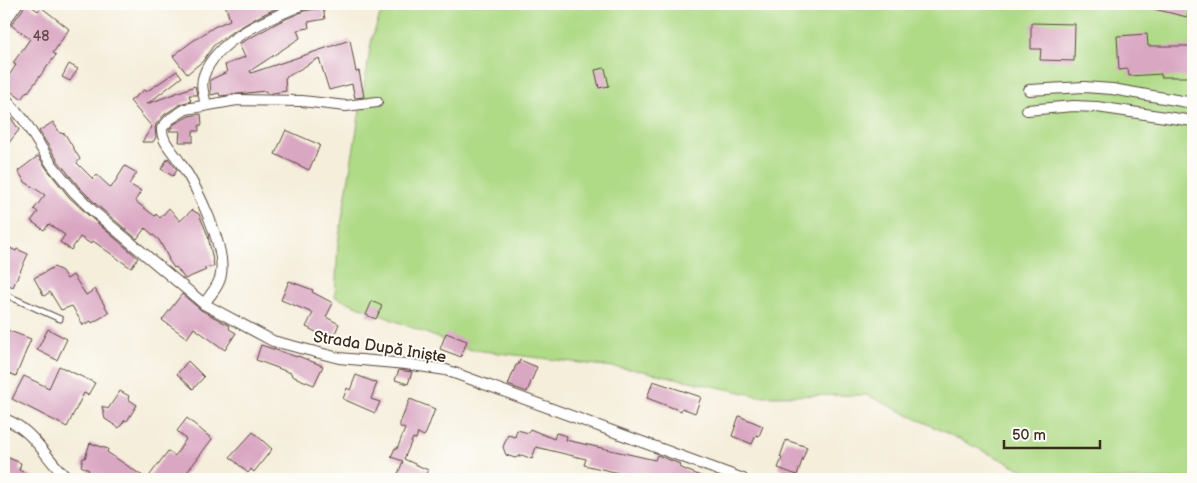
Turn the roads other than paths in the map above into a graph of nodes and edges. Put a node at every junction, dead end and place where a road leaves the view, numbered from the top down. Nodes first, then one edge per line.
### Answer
1 (16, 4) edge
2 (304, 4) edge
3 (4, 21) edge
4 (1029, 90) dead end
5 (4, 98) edge
6 (377, 102) dead end
7 (1193, 103) edge
8 (206, 105) junction
9 (1027, 110) dead end
10 (1193, 121) edge
11 (4, 294) edge
12 (204, 304) junction
13 (60, 319) dead end
14 (4, 419) edge
15 (68, 479) edge
16 (743, 479) edge

1 - 3 street
2 - 8 street
4 - 7 street
5 - 12 street, Strada După Iniște
6 - 8 street
8 - 12 street
9 - 10 street
11 - 13 lane
12 - 16 street, Strada După Iniște
14 - 15 street

